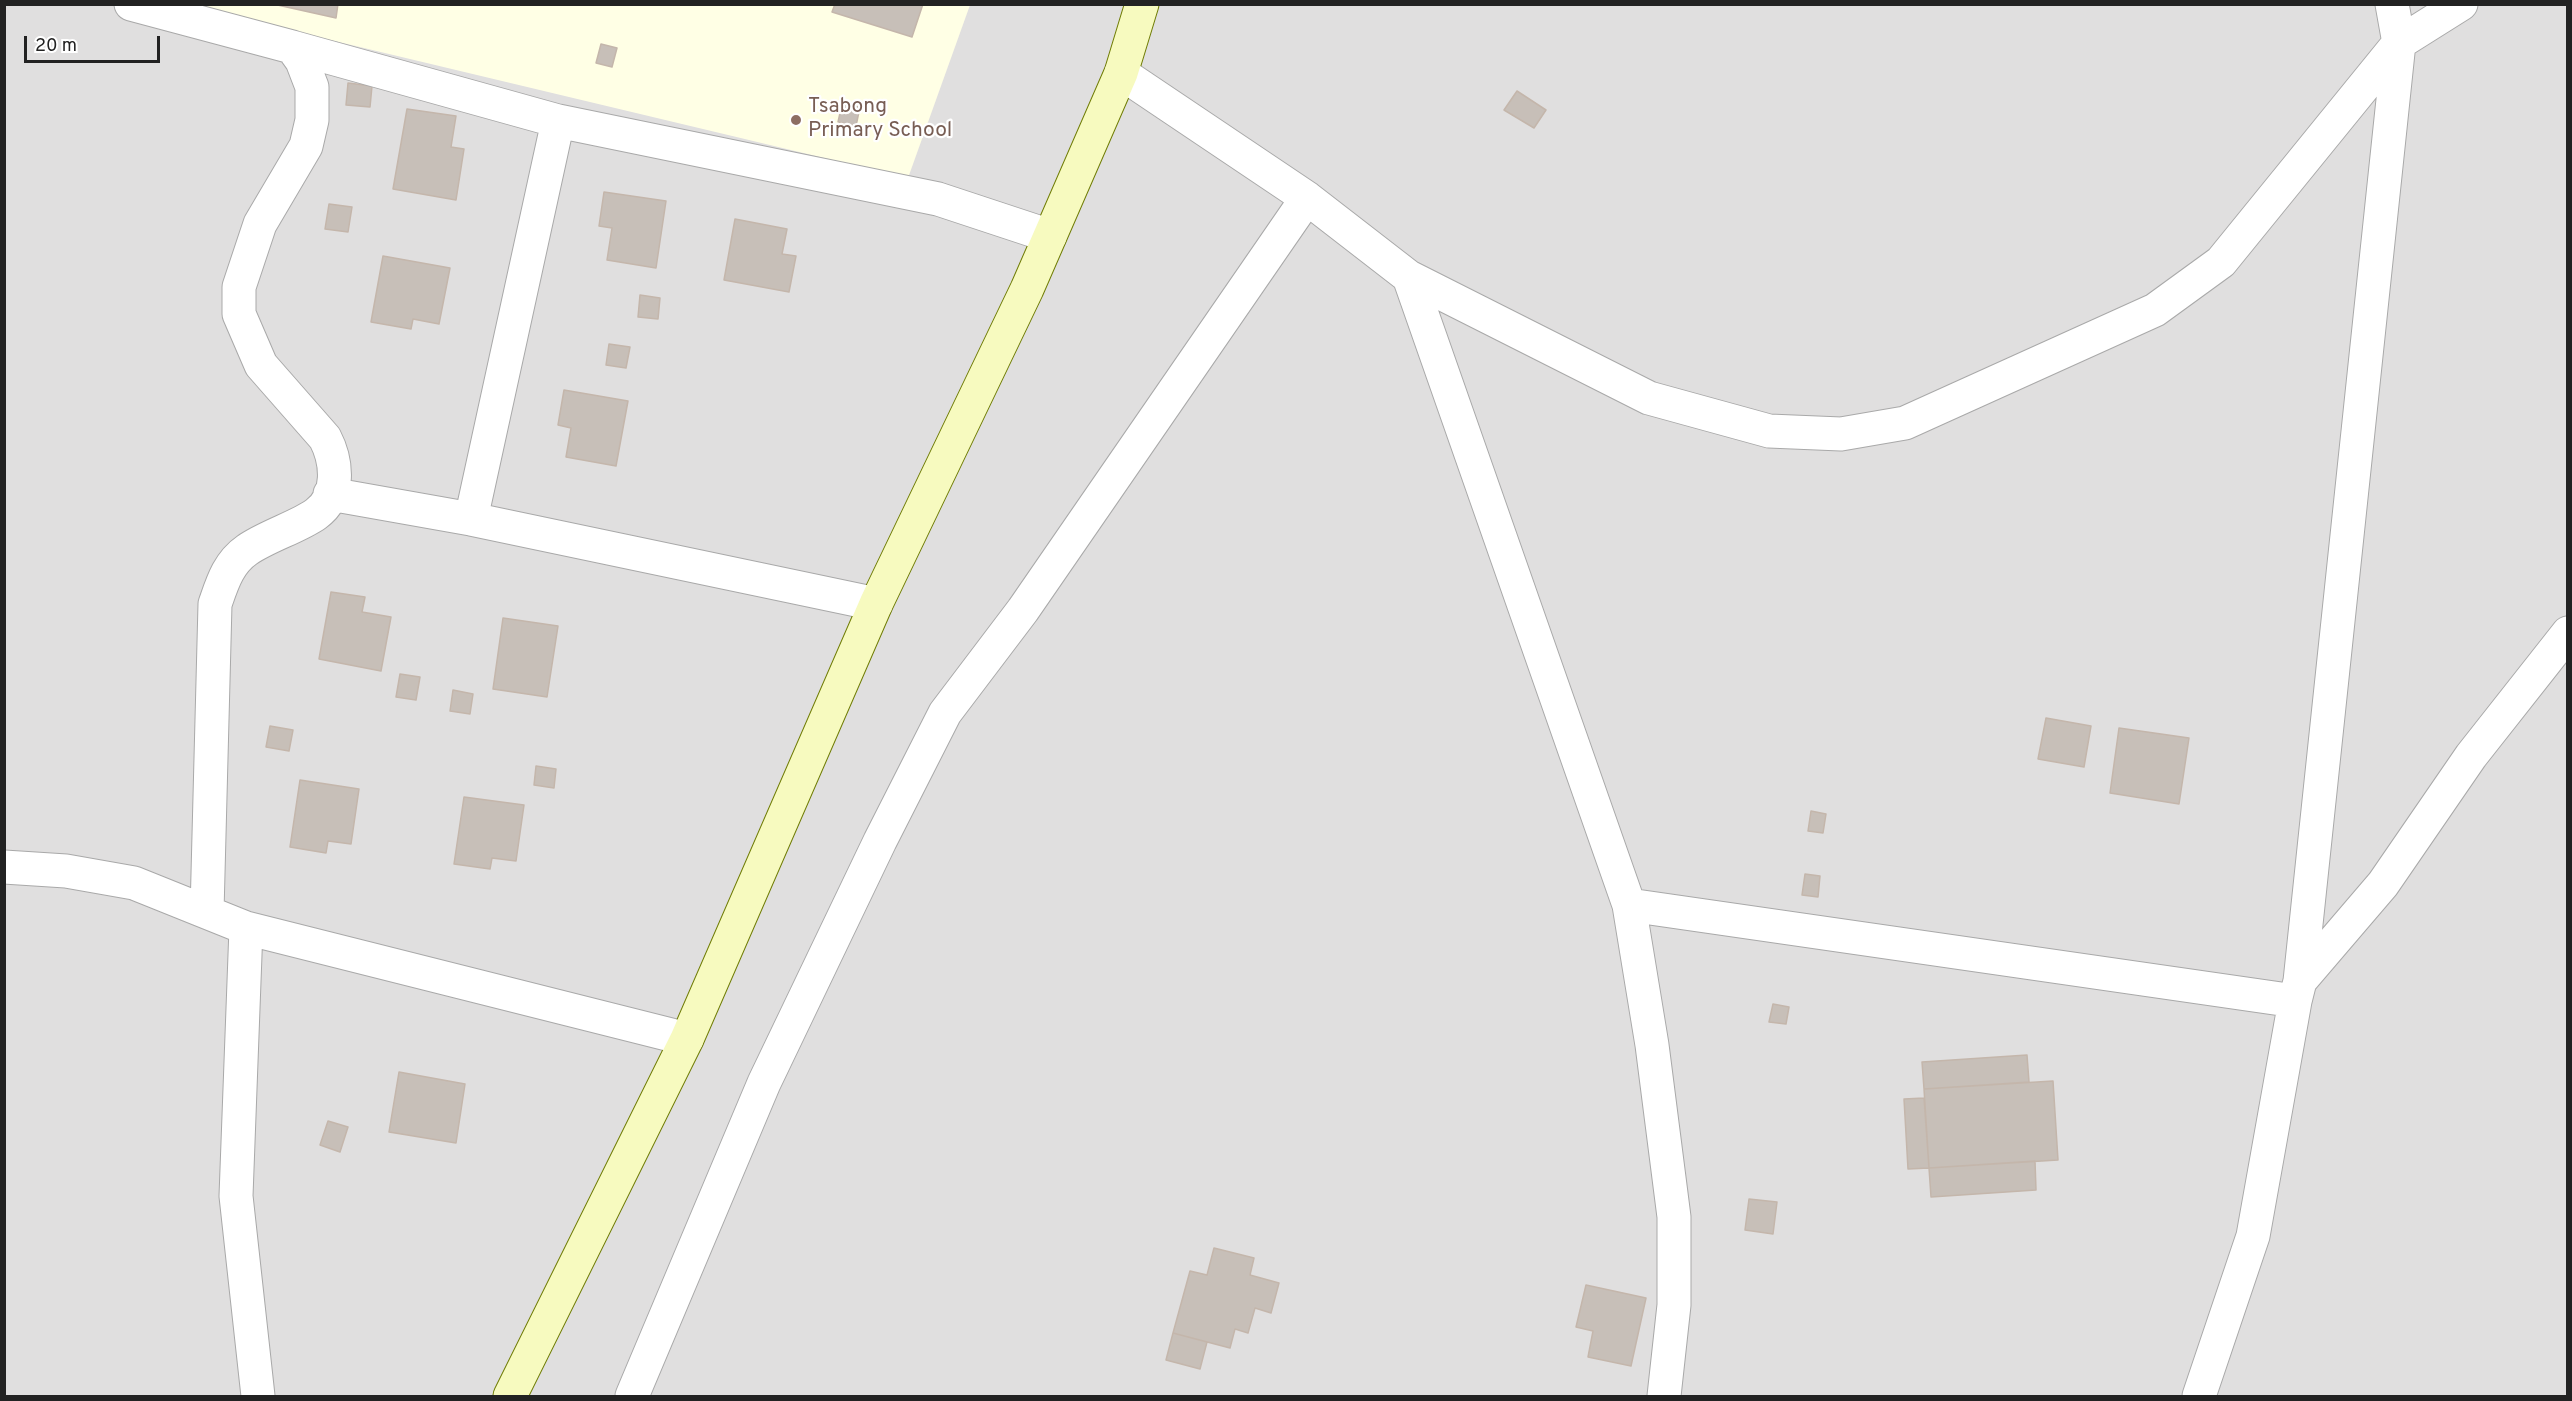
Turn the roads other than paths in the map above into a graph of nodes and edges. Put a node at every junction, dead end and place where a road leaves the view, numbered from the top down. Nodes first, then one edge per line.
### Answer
1 (131, 4) edge
2 (1142, 4) edge
3 (2392, 4) edge
4 (2461, 4) edge
5 (2399, 43) junction
6 (292, 47) junction
7 (1121, 73) junction
8 (558, 121) junction
9 (1307, 198) junction
10 (1050, 236) junction
11 (1409, 277) junction
12 (330, 494) junction
13 (471, 519) junction
14 (876, 604) junction
15 (2568, 633) edge
16 (4, 867) edge
17 (1629, 905) junction
18 (207, 912) junction
19 (246, 928) junction
20 (2297, 991) junction
21 (687, 1039) junction
22 (258, 1396) edge
23 (510, 1396) edge
24 (632, 1396) edge
25 (1664, 1396) edge
26 (2199, 1396) edge

1 - 6 street
2 - 7 main road
3 - 5 street
4 - 5 street
5 - 11 street
5 - 20 street
6 - 8 street
6 - 12 street
7 - 9 street
7 - 10 main road
8 - 10 street
8 - 13 street
9 - 11 street
9 - 24 street
10 - 14 main road
11 - 17 street
12 - 13 street
12 - 18 street
13 - 14 street
14 - 21 main road
15 - 20 street
16 - 18 street
17 - 20 street
17 - 25 street
18 - 19 street
19 - 21 street
19 - 22 street
20 - 26 street
21 - 23 main road

